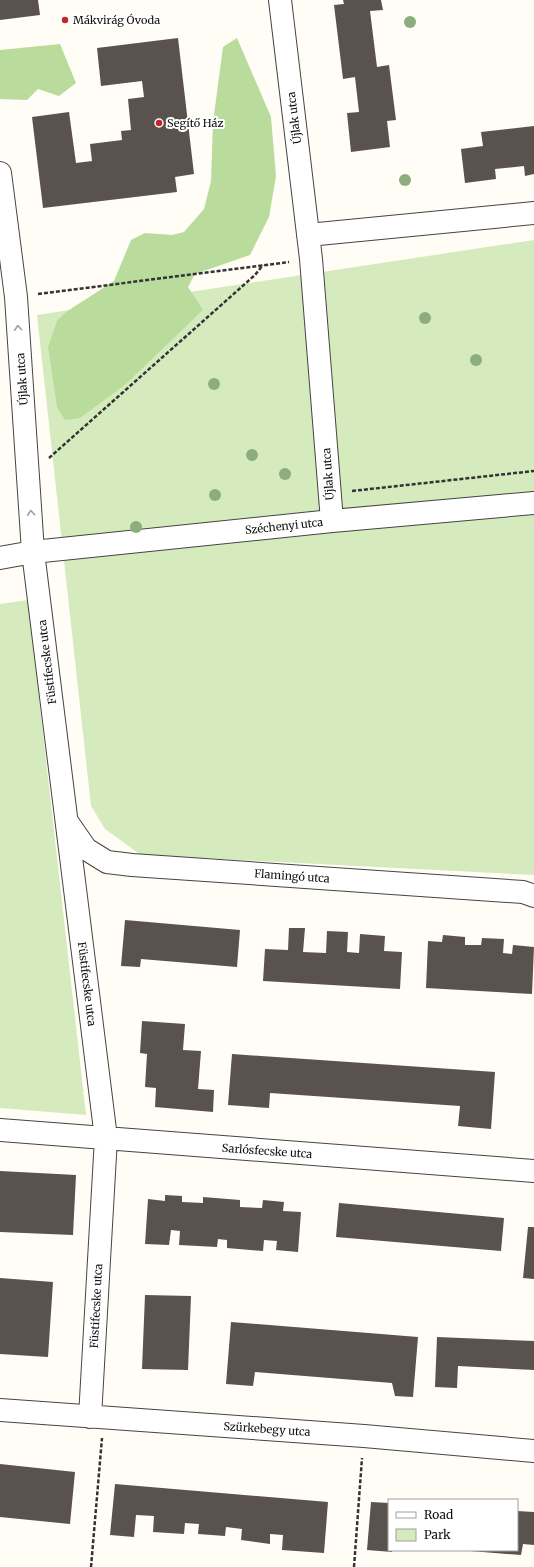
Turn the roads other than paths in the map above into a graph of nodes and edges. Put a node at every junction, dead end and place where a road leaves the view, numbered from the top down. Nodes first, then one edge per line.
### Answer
1 (280, 0) edge
2 (0, 174) edge
3 (534, 213) edge
4 (308, 235) junction
5 (534, 503) edge
6 (332, 521) junction
7 (34, 552) junction
8 (0, 558) edge
9 (66, 821) junction
10 (534, 896) edge
11 (0, 1130) edge
12 (106, 1138) junction
13 (534, 1172) edge
14 (0, 1410) edge
15 (97, 1418) junction
16 (534, 1451) edge

1 - 4 street, Újlak utca
7 -> 2 street, Újlak utca
3 - 4 street
4 - 6 street, Újlak utca
5 - 6 street, Széchenyi utca
6 - 7 street, Széchenyi utca
7 - 8 street
7 - 9 street, Füstifecske utca
9 - 10 street, Flamingó utca
9 - 12 street, Füstifecske utca
11 - 12 street, Sarlósfecske utca
12 - 13 street, Sarlósfecske utca
12 - 15 street, Füstifecske utca
14 - 15 street, Szürkebegy utca
15 - 16 street, Szürkebegy utca

